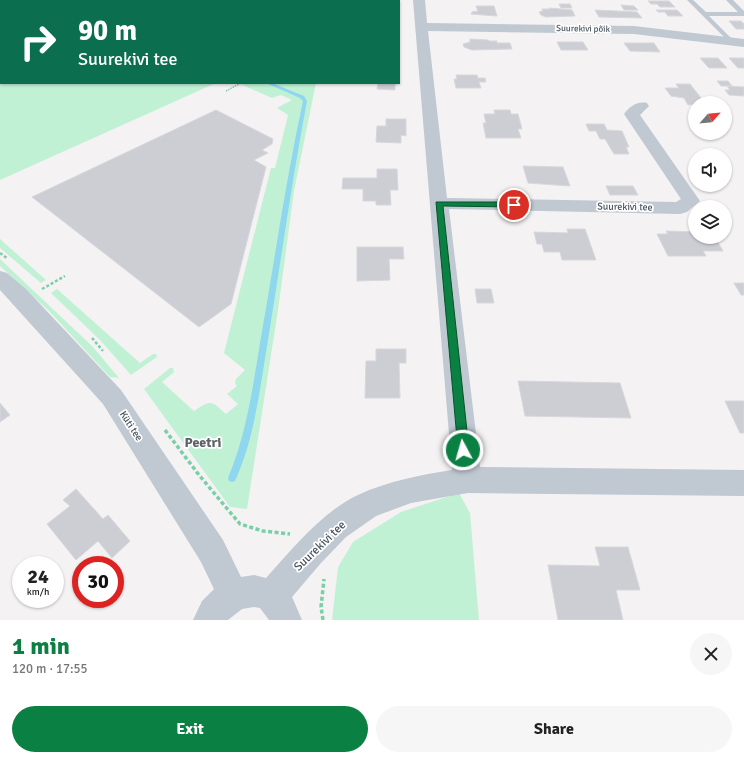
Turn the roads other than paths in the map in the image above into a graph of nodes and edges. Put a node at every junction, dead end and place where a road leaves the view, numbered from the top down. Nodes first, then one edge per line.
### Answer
1 (419, 0) edge
2 (690, 0) edge
3 (729, 0) edge
4 (702, 14) junction
5 (744, 14) edge
6 (421, 27) junction
7 (738, 43) edge
8 (642, 106) dead end
9 (439, 203) junction
10 (6, 270) edge
11 (468, 480) junction
12 (744, 483) edge
13 (233, 596) junction
14 (279, 609) edge
15 (209, 620) edge

1 - 6 street
2 - 4 lane
3 - 5 lane
4 - 5 lane
4 - 7 lane
6 - 7 street, Suurekivi põik
6 - 9 street
8 - 9 street, Suurekivi tee
9 - 11 street
10 - 13 street, Küti tee
11 - 12 street, Suurekivi tee
11 - 14 street, Suurekivi tee
13 - 14 street
13 - 15 street

